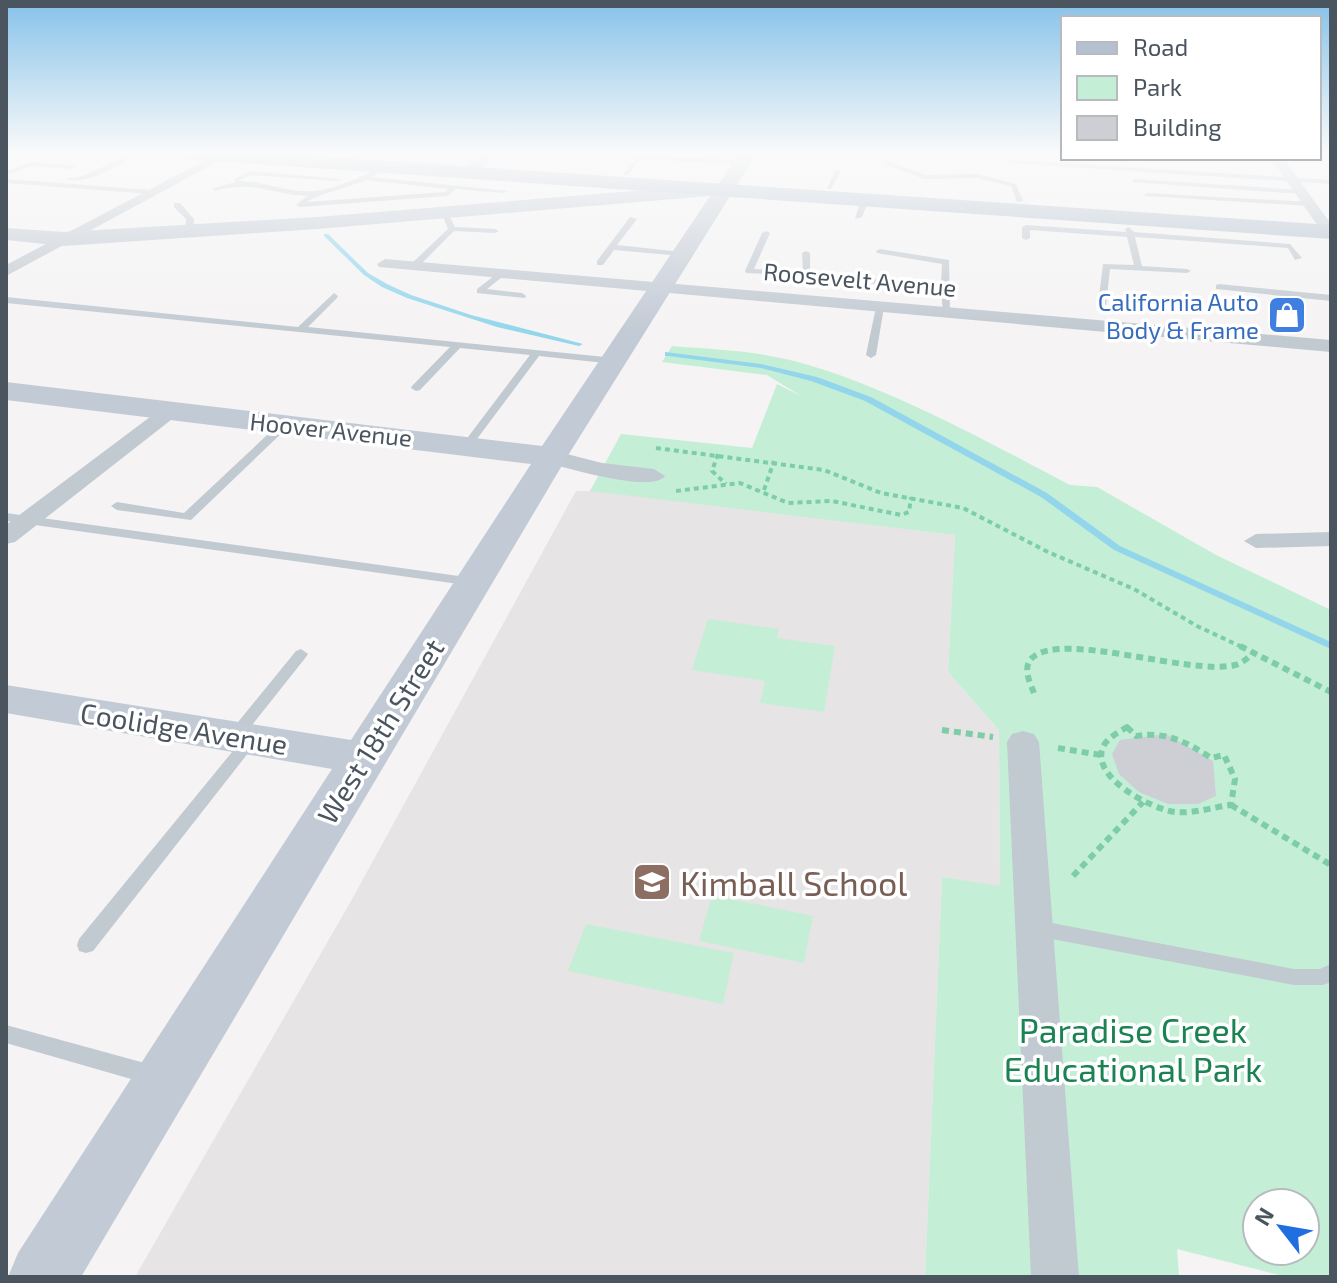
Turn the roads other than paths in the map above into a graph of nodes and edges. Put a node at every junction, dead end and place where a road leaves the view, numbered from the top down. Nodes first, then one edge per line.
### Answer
1 (112, 213) edge
2 (184, 213) edge
3 (488, 213) edge
4 (709, 213) edge
5 (933, 213) edge
6 (1316, 213) edge
7 (633, 219) dead end
8 (448, 221) junction
9 (1128, 226) junction
10 (190, 231) junction
11 (495, 231) dead end
12 (766, 233) dead end
13 (6, 234) edge
14 (1284, 237) junction
15 (1026, 238) dead end
16 (64, 239) junction
17 (612, 247) junction
18 (880, 251) dead end
19 (806, 253) dead end
20 (1298, 258) dead end
21 (600, 263) dead end
22 (385, 264) dead end
23 (414, 266) junction
24 (1139, 268) junction
25 (6, 271) edge
26 (672, 271) junction
27 (1187, 271) dead end
28 (502, 274) junction
29 (843, 279) dead end
30 (945, 287) junction
31 (1219, 287) dead end
32 (334, 296) dead end
33 (522, 296) dead end
34 (1331, 298) edge
35 (6, 300) edge
36 (1102, 305) dead end
37 (880, 307) junction
38 (947, 313) junction
39 (300, 330) junction
40 (457, 346) junction
41 (1331, 346) edge
42 (537, 353) junction
43 (871, 355) dead end
44 (615, 361) junction
45 (416, 388) dead end
46 (6, 391) edge
47 (169, 412) junction
48 (285, 424) junction
49 (467, 445) junction
50 (551, 457) junction
51 (651, 480) road end
52 (117, 506) dead end
53 (16, 518) edge
54 (6, 537) edge
55 (1331, 539) edge
56 (1256, 541) dead end
57 (474, 582) junction
58 (301, 654) dead end
59 (6, 699) edge
60 (243, 737) junction
61 (1023, 742) dead end
62 (363, 758) junction
63 (1036, 928) junction
64 (86, 945) dead end
65 (1331, 972) edge
66 (6, 1034) edge
67 (164, 1078) junction
68 (42, 1277) edge
69 (1055, 1277) edge

1 - 16 street
2 - 10 lane
3 - 8 street
4 - 26 street, West 18th Street
5 - 9 main road
6 - 14 main road
7 - 17 lane
8 - 10 street
8 - 11 lane
8 - 23 lane
9 - 14 main road
9 - 15 lane
9 - 24 lane
10 - 16 street
12 - 19 lane
13 - 16 street
14 - 20 lane
16 - 25 street
17 - 21 lane
17 - 26 lane
18 - 30 lane
22 - 23 street, Roosevelt Avenue
23 - 28 street, Roosevelt Avenue
24 - 27 lane
24 - 36 lane
26 - 28 street, Roosevelt Avenue
26 - 37 street, Roosevelt Avenue
26 - 44 street, West 18th Street
28 - 33 lane
29 - 30 lane
30 - 38 lane
31 - 34 lane
32 - 39 lane
35 - 39 lane
37 - 38 street, Roosevelt Avenue
37 - 43 lane
38 - 41 street, Roosevelt Avenue
39 - 40 lane
40 - 42 lane
40 - 45 lane
42 - 44 lane
42 - 49 lane
44 - 50 street, West 18th Street
46 - 47 street, Hoover Avenue
47 - 48 street, Hoover Avenue
47 - 53 street
48 - 49 street, Hoover Avenue
48 - 52 lane
49 - 50 street, Hoover Avenue
50 - 51 street, Hoover Avenue
50 - 57 street, West 18th Street
53 - 54 street
53 - 57 lane
55 - 56 street
57 - 62 street, West 18th Street
58 - 60 lane
59 - 60 street, Coolidge Avenue
60 - 62 street, Coolidge Avenue
60 - 64 lane
61 - 63 street
62 - 67 street, West 18th Street
63 - 65 lane
63 - 69 street
66 - 67 lane
67 - 68 street, West 18th Street

